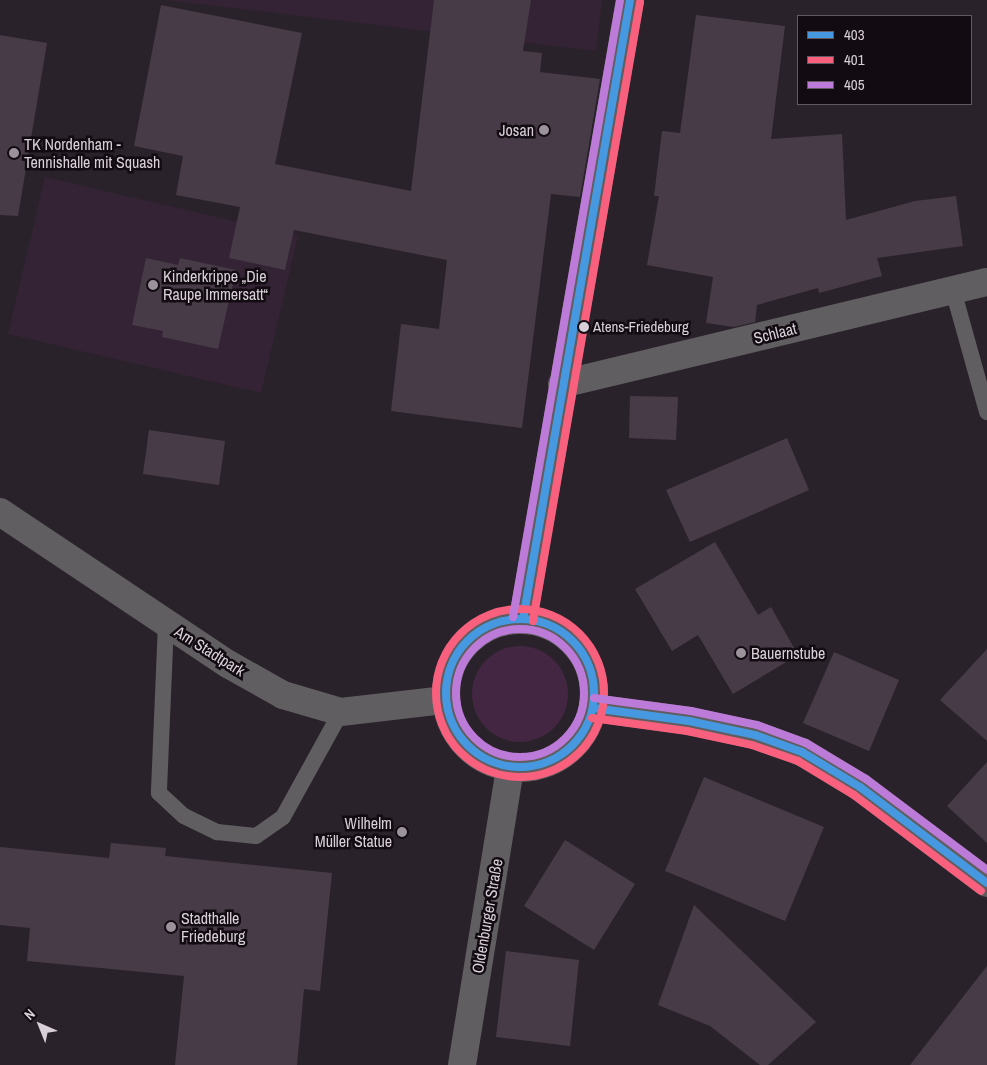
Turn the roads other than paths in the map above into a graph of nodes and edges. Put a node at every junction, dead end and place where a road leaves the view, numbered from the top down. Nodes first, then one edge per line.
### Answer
1 (630, 0) edge
2 (987, 282) edge
3 (953, 290) junction
4 (562, 384) junction
5 (987, 412) edge
6 (0, 512) edge
7 (522, 619) junction
8 (166, 623) junction
9 (445, 700) junction
10 (593, 708) junction
11 (341, 712) junction
12 (510, 767) junction
13 (987, 883) edge
14 (462, 1065) edge

1 - 4 street
2 - 3 street, Schlaat
3 - 4 street, Schlaat
3 - 5 lane
4 - 7 street
6 - 8 street, Am Stadtpark
7 - 9 street
7 - 10 street
8 - 11 street, Am Stadtpark
8 - 11 lane
9 - 11 street, Am Stadtpark
9 - 12 street
10 - 12 street
10 - 13 street
12 - 14 street, Oldenburger Straße

